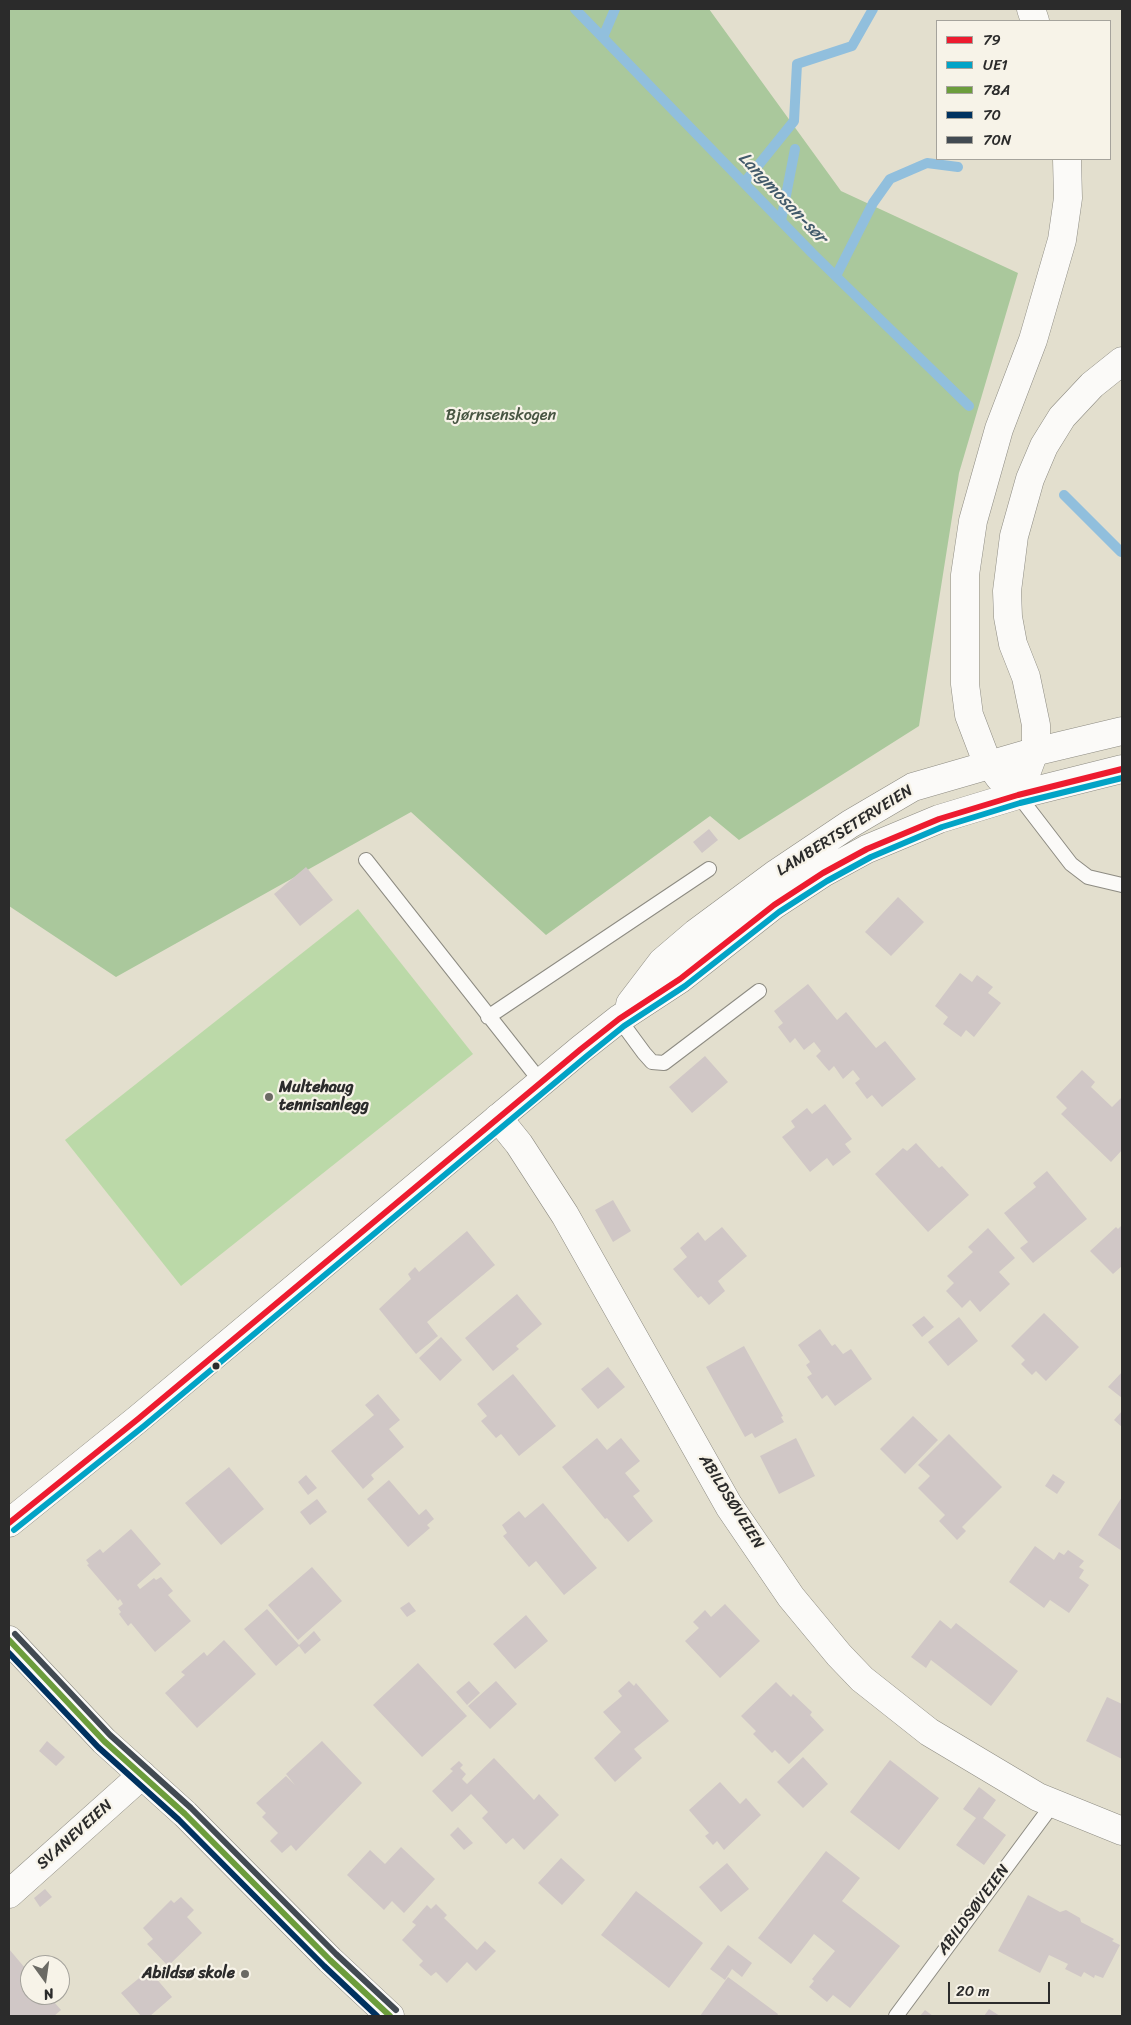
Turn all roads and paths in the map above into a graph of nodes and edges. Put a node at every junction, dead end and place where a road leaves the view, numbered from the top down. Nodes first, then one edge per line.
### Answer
1 (1066, 160) edge
2 (1122, 361) edge
3 (1122, 731) edge
4 (1034, 752) junction
5 (990, 765) junction
6 (1122, 769) edge
7 (1018, 795) junction
8 (366, 860) dead end
9 (709, 869) dead end
10 (1122, 885) edge
11 (759, 991) dead end
12 (488, 1017) junction
13 (618, 1020) junction
14 (541, 1082) junction
15 (498, 1118) junction
16 (9, 1522) edge
17 (9, 1640) edge
18 (142, 1776) junction
19 (1053, 1804) junction
20 (1122, 1831) edge
21 (9, 1894) edge
22 (390, 2016) edge
23 (896, 2016) edge

1 - 5 main road
2 - 4 main road
3 - 4 main road, LAMBERTSETERVEIEN
4 - 5 main road, LAMBERTSETERVEIEN
4 - 7 main road
5 - 7 main road
5 - 13 main road, LAMBERTSETERVEIEN
6 - 7 main road, LAMBERTSETERVEIEN
7 - 10 lane
7 - 13 main road, LAMBERTSETERVEIEN
8 - 12 lane
9 - 12 lane
11 - 13 lane
12 - 14 lane
13 - 14 main road, LAMBERTSETERVEIEN
14 - 15 main road, LAMBERTSETERVEIEN
15 - 16 main road, LAMBERTSETERVEIEN
15 - 19 main road, ABILDSØVEIEN
17 - 18 main road
18 - 21 main road, SVANEVEIEN
18 - 22 main road
19 - 20 main road, ABILDSØVEIEN
19 - 23 lane, ABILDSØVEIEN

